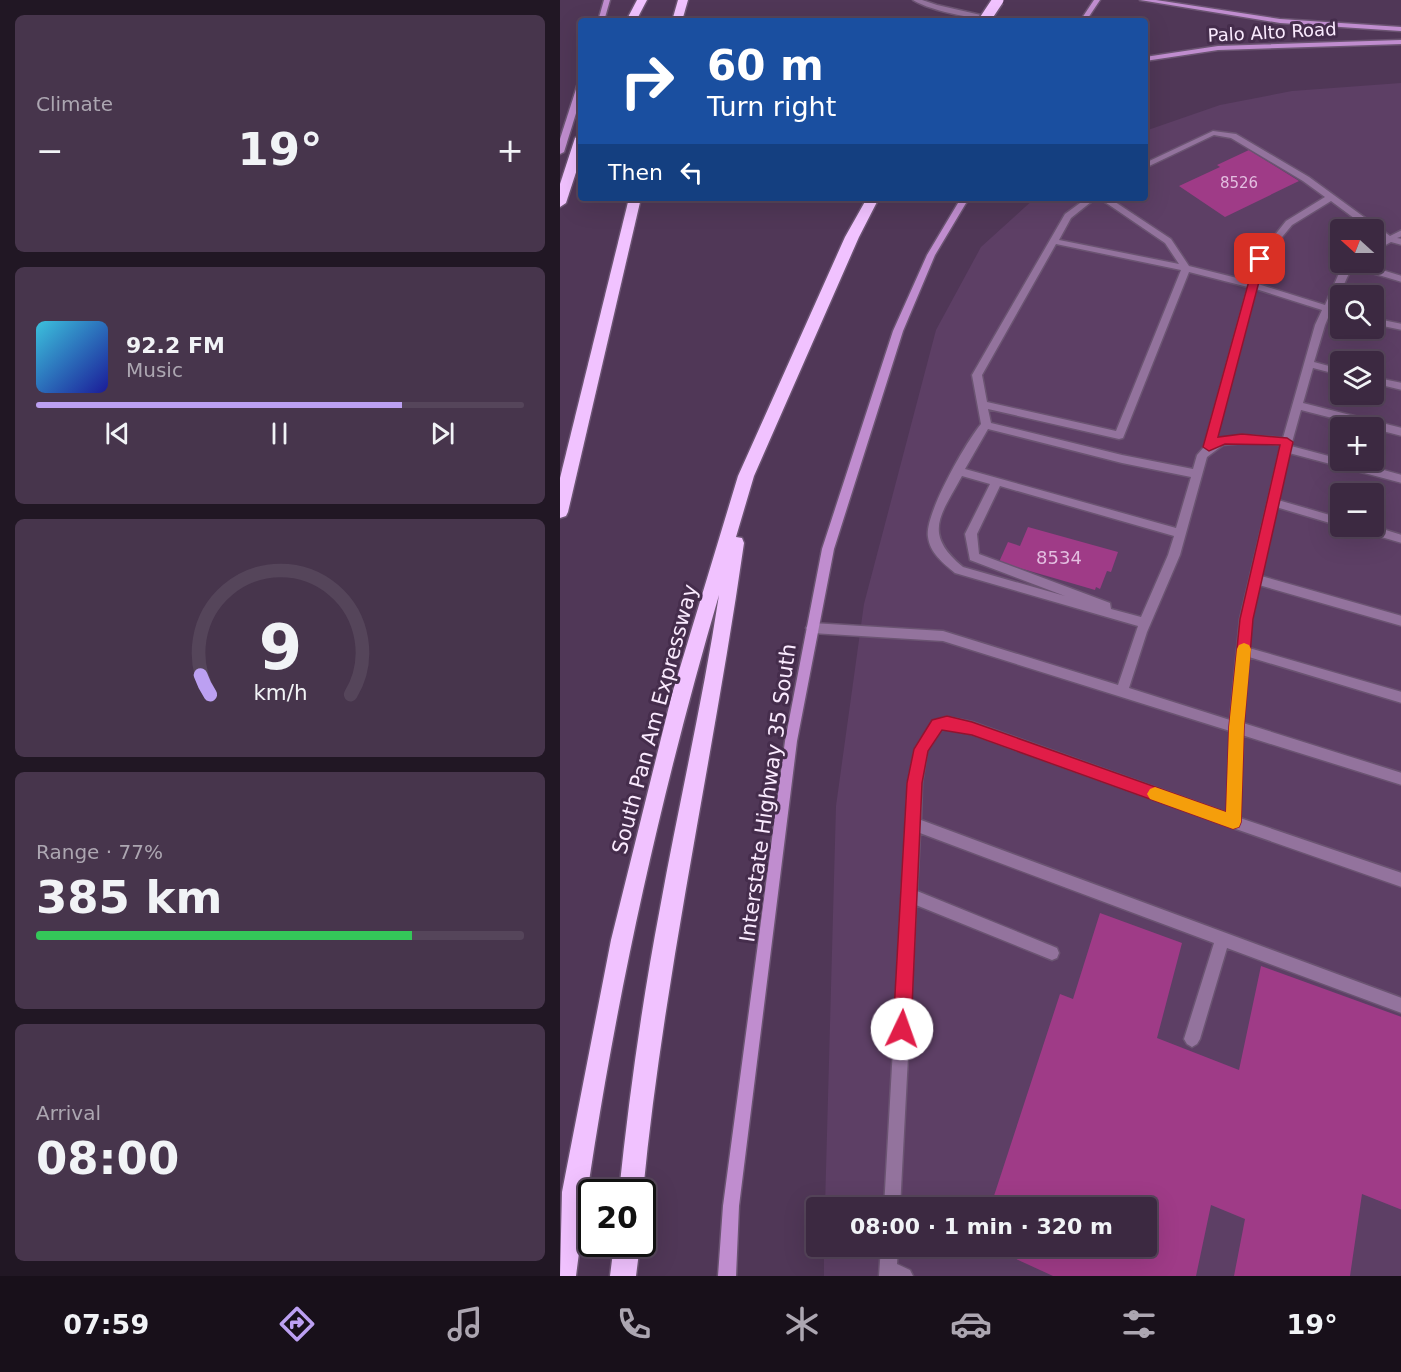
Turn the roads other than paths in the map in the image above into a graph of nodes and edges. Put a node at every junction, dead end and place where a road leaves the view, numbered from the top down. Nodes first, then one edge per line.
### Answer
1 (607, 0) edge
2 (642, 0) edge
3 (683, 0) edge
4 (916, 0) edge
5 (998, 0) edge
6 (1097, 0) edge
7 (1143, 0) edge
8 (602, 18) edge
9 (633, 18) edge
10 (678, 18) edge
11 (986, 18) edge
12 (989, 18) edge
13 (1085, 18) edge
14 (1402, 29) edge
15 (1402, 42) edge
16 (1148, 59) edge
17 (578, 95) edge
18 (578, 147) edge
19 (560, 152) edge
20 (1148, 165) edge
21 (1331, 197) junction
22 (634, 201) edge
23 (871, 201) edge
24 (963, 201) edge
25 (1088, 201) edge
26 (1108, 201) edge
27 (560, 203) edge
28 (1402, 232) edge
29 (1389, 239) junction
30 (1053, 241) junction
31 (1384, 242) edge
32 (1402, 242) edge
33 (1186, 268) junction
34 (1344, 273) edge
35 (1382, 273) edge
36 (1402, 279) edge
37 (1253, 285) junction
38 (1327, 310) junction
39 (1330, 311) edge
40 (1384, 323) edge
41 (1402, 327) edge
42 (1309, 364) junction
43 (1330, 369) edge
44 (1384, 383) edge
45 (1402, 387) edge
46 (981, 404) junction
47 (1297, 405) junction
48 (986, 425) junction
49 (1402, 432) edge
50 (1286, 445) junction
51 (1209, 447) junction
52 (959, 471) junction
53 (1197, 474) junction
54 (746, 476) junction
55 (1402, 479) edge
56 (997, 481) junction
57 (1272, 502) junction
58 (560, 512) edge
59 (1330, 519) edge
60 (1180, 533) junction
61 (1384, 534) edge
62 (1402, 539) edge
63 (1255, 579) junction
64 (1115, 616) junction
65 (1402, 621) edge
66 (1144, 623) junction
67 (812, 628) junction
68 (1244, 651) junction
69 (1121, 691) junction
70 (1402, 698) edge
71 (1236, 727) junction
72 (1402, 778) edge
73 (1233, 822) junction
74 (914, 824) junction
75 (1402, 880) edge
76 (910, 894) junction
77 (1223, 939) junction
78 (1052, 953) dead end
79 (1402, 1006) edge
80 (1192, 1039) dead end
81 (632, 1179) edge
82 (893, 1197) edge
83 (625, 1257) edge
84 (891, 1257) edge
85 (893, 1274) edge
86 (563, 1276) edge
87 (623, 1276) edge
88 (727, 1276) edge

1 - 8 main road
2 - 9 highway
3 - 10 highway
4 - 12 lane
5 - 11 highway, bridge
6 - 13 main road
7 - 14 main road, Palo Alto Road
15 - 16 main road, Palo Alto Road
17 - 19 main road
18 - 27 highway
20 - 21 lane
21 - 29 lane
21 - 37 lane
22 - 58 highway
23 - 54 highway, South Pan Am Expressway
24 - 67 main road, Interstate Highway 35 South
25 - 30 lane
26 - 33 lane
28 - 29 lane
29 - 31 lane
29 - 32 lane
30 - 33 lane
30 - 46 lane
33 - 37 lane
33 - 46 lane
34 - 38 lane
35 - 36 lane
37 - 38 lane
37 - 51 lane
38 - 39 lane
38 - 42 lane
40 - 41 lane
42 - 43 lane
42 - 47 lane
44 - 45 lane
46 - 48 lane
47 - 49 lane
47 - 50 lane
48 - 52 lane
48 - 53 lane
50 - 51 lane
50 - 55 lane
50 - 57 lane
51 - 53 lane
52 - 56 lane
52 - 64 lane
53 - 60 lane
54 - 81 highway
54 - 86 highway, South Pan Am Expressway
56 - 60 lane
56 - 64 lane
57 - 59 lane
57 - 63 lane
60 - 66 lane
61 - 62 lane
63 - 65 lane
63 - 68 lane
64 - 66 lane
66 - 69 lane
67 - 69 lane
67 - 88 main road, Interstate Highway 35 South
68 - 70 lane
68 - 71 lane
69 - 71 lane
71 - 72 lane
71 - 73 lane
73 - 74 lane
73 - 75 lane
74 - 76 lane
74 - 77 lane
76 - 78 lane
76 - 82 lane
77 - 79 lane
77 - 80 lane
83 - 87 highway
84 - 85 lane

